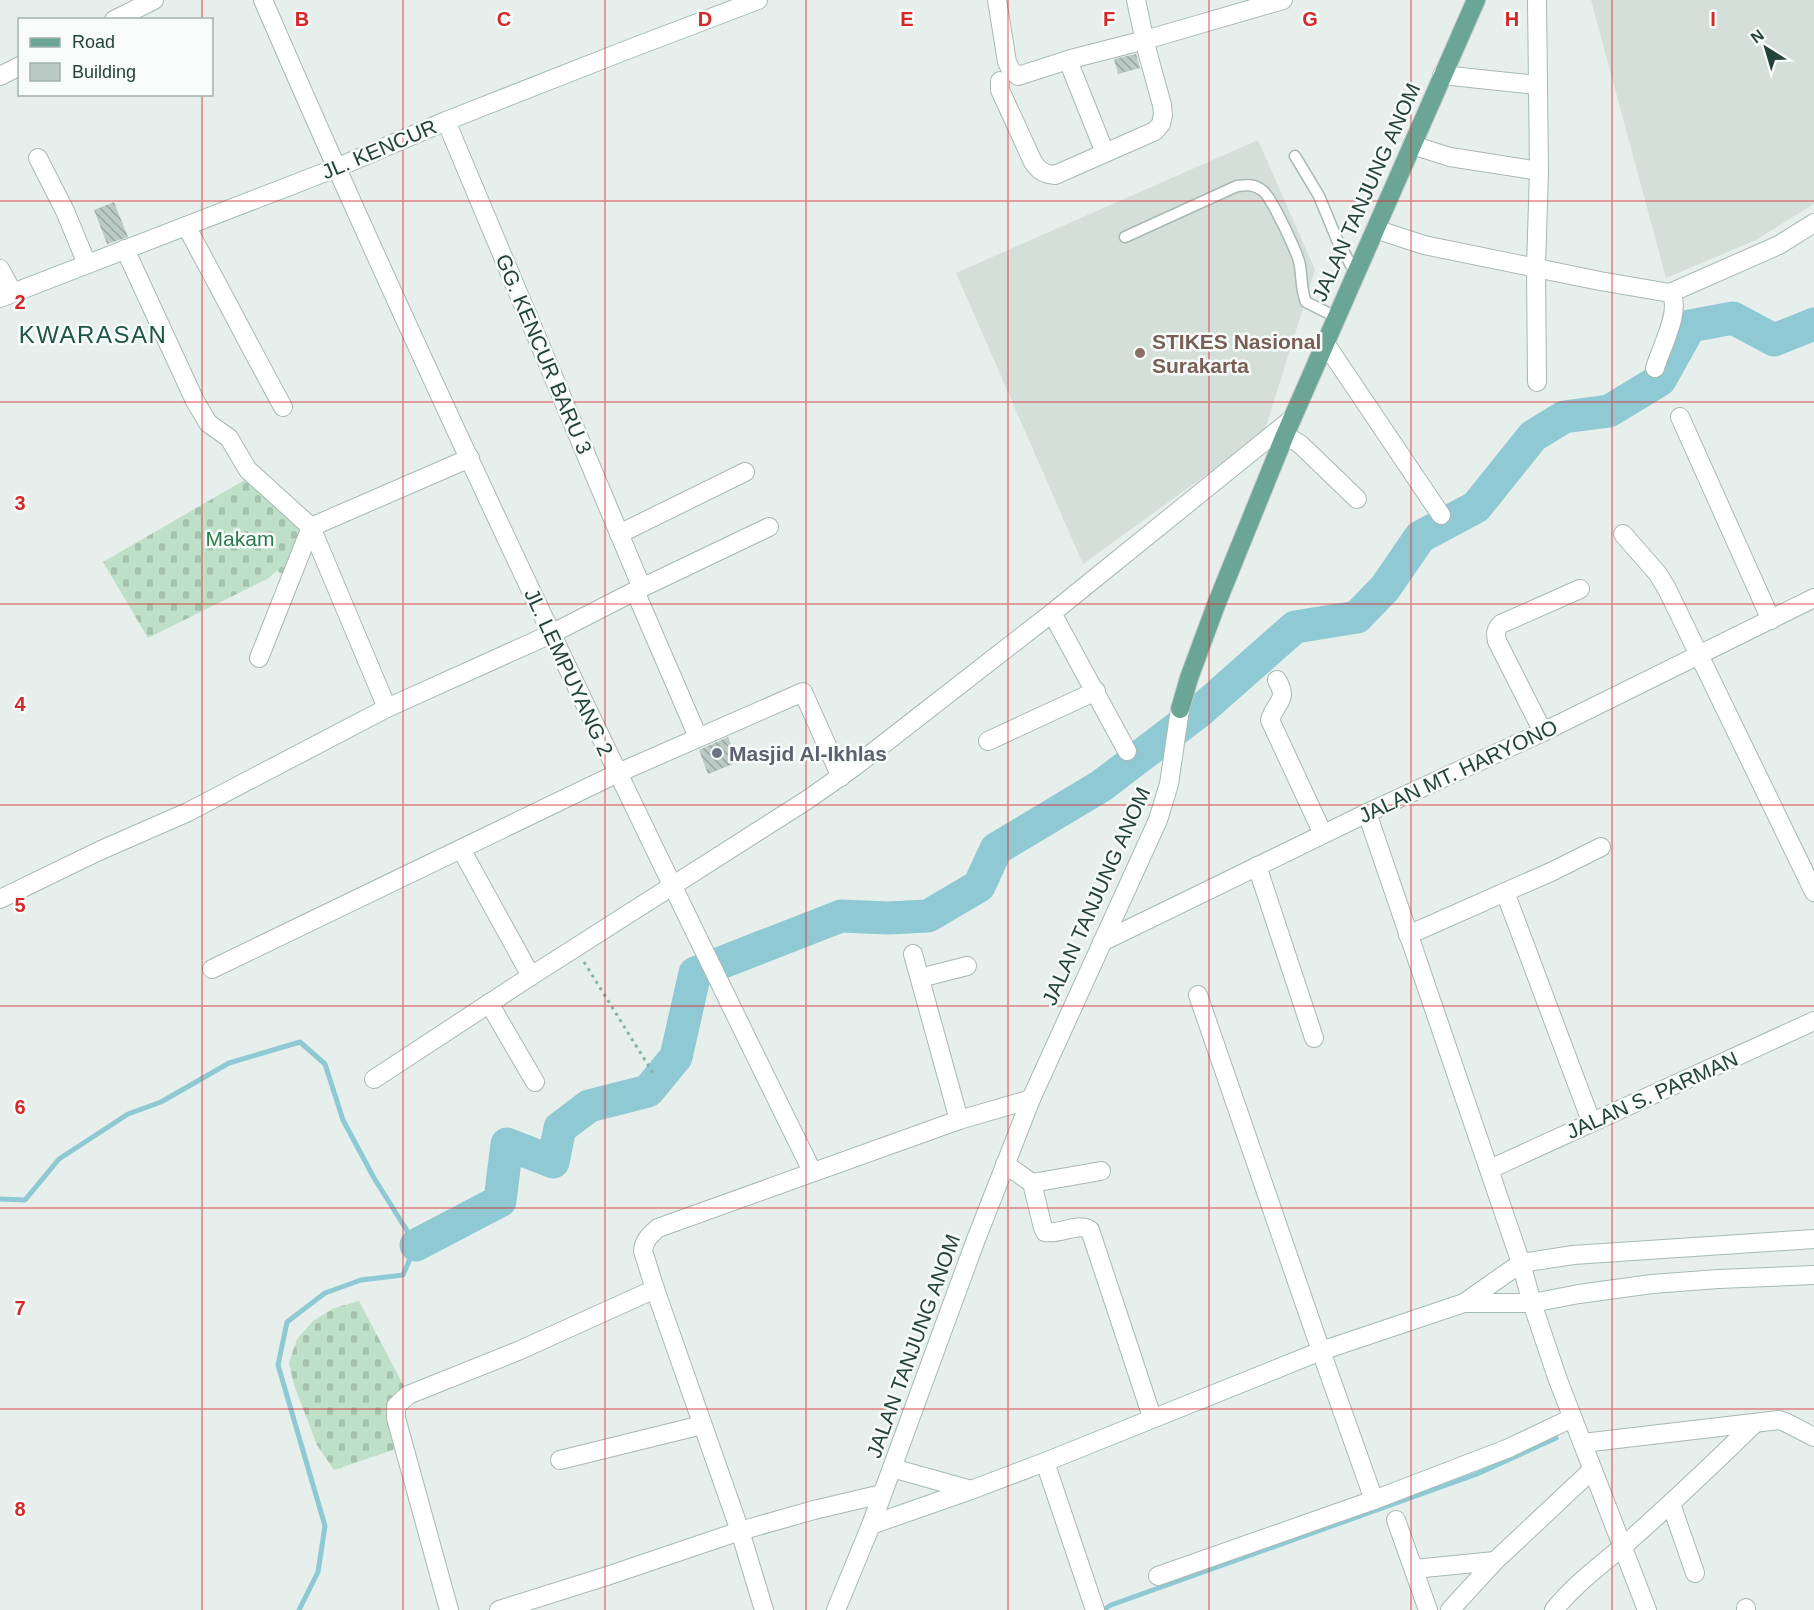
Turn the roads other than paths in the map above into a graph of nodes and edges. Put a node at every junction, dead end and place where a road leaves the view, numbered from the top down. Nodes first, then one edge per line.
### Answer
1 (154, 0) edge
2 (264, 0) edge
3 (758, 0) edge
4 (997, 0) edge
5 (1136, 0) edge
6 (1282, 0) edge
7 (1476, 0) edge
8 (1537, 0) edge
9 (118, 18) edge
10 (1144, 40) junction
11 (18, 67) edge
12 (1071, 68) dead end
13 (1442, 75) junction
14 (0, 76) edge
15 (1000, 81) dead end
16 (1537, 85) junction
17 (446, 121) junction
18 (1412, 145) junction
19 (1105, 153) junction
20 (1295, 156) dead end
21 (40, 157) dead end
22 (336, 168) junction
23 (1539, 171) junction
24 (1814, 223) edge
25 (186, 226) junction
26 (1375, 229) junction
27 (1125, 237) dead end
28 (125, 249) junction
29 (87, 264) junction
30 (1536, 267) junction
31 (0, 269) edge
32 (1356, 274) junction
33 (1670, 293) junction
34 (7, 295) edge
35 (1336, 317) junction
36 (1325, 343) junction
37 (1655, 368) dead end
38 (1537, 382) dead end
39 (283, 408) dead end
40 (1680, 417) dead end
41 (1288, 427) junction
42 (470, 458) junction
43 (745, 472) dead end
44 (1358, 499) dead end
45 (1441, 514) dead end
46 (311, 527) junction
47 (769, 527) dead end
48 (619, 534) junction
49 (1623, 534) dead end
50 (638, 589) junction
51 (1580, 589) dead end
52 (1814, 598) edge
53 (1052, 613) junction
54 (1771, 620) junction
55 (551, 634) junction
56 (1698, 655) junction
57 (259, 658) dead end
58 (1277, 680) dead end
59 (1096, 691) junction
60 (387, 708) junction
61 (1180, 709) joint
62 (1543, 732) junction
63 (698, 737) junction
64 (988, 741) dead end
65 (1127, 751) dead end
66 (618, 773) junction
67 (840, 777) junction
68 (1367, 813) junction
69 (1323, 834) junction
70 (1601, 847) dead end
71 (461, 849) junction
72 (1257, 866) junction
73 (672, 886) junction
74 (1506, 892) junction
75 (1814, 892) edge
76 (0, 899) edge
77 (1408, 935) junction
78 (1102, 942) junction
79 (913, 954) dead end
80 (967, 966) dead end
81 (212, 969) dead end
82 (531, 976) junction
83 (920, 978) junction
84 (1198, 995) dead end
85 (489, 1003) junction
86 (1814, 1021) edge
87 (1314, 1038) dead end
88 (374, 1079) dead end
89 (535, 1082) dead end
90 (1031, 1099) junction
91 (959, 1120) junction
92 (1591, 1121) junction
93 (1005, 1164) junction
94 (1490, 1169) junction
95 (812, 1171) junction
96 (1101, 1171) dead end
97 (1032, 1183) junction
98 (1814, 1239) edge
99 (1521, 1263) junction
100 (1814, 1275) edge
101 (655, 1289) junction
102 (1464, 1303) junction
103 (1532, 1303) junction
104 (1321, 1351) junction
105 (1152, 1418) junction
106 (1572, 1418) junction
107 (1754, 1424) junction
108 (702, 1425) junction
109 (1814, 1437) edge
110 (1583, 1443) junction
111 (560, 1460) dead end
112 (1045, 1462) junction
113 (892, 1468) junction
114 (1592, 1470) junction
115 (971, 1490) junction
116 (882, 1494) junction
117 (1374, 1500) junction
118 (1671, 1504) junction
119 (1396, 1520) dead end
120 (871, 1525) junction
121 (740, 1532) junction
122 (1623, 1547) junction
123 (1495, 1561) junction
124 (1414, 1569) junction
125 (1695, 1573) dead end
126 (1158, 1576) dead end
127 (1093, 1605) edge
128 (449, 1610) edge
129 (499, 1610) edge
130 (764, 1610) edge
131 (836, 1610) edge
132 (1428, 1610) edge
133 (1450, 1610) edge
134 (1554, 1610) edge
135 (1647, 1610) edge

1 - 9 street
2 - 22 street, JL. LEMPUYANG 2
3 - 17 street, JL. KENCUR
4 - 10 street
5 - 10 street
6 - 10 street
7 - 13 main road, JALAN TANJUNG ANOM
8 - 16 street
10 - 19 street
11 - 14 street
12 - 19 street
13 - 16 street
13 - 18 main road, JALAN TANJUNG ANOM
15 - 19 street
16 - 23 street
17 - 22 street, JL. KENCUR
17 - 48 street, GG. KENCUR BARU 3
18 - 23 street
18 - 26 main road, JALAN TANJUNG ANOM
20 - 32 lane
21 - 29 street
22 - 25 street, JL. KENCUR
22 - 42 street, JL. LEMPUYANG 2
23 - 30 street
24 - 33 street
25 - 28 street, JL. KENCUR
25 - 39 street
26 - 30 street
26 - 32 main road, JALAN TANJUNG ANOM
27 - 35 lane
28 - 29 street, JL. KENCUR
28 - 46 street
29 - 34 street, JL. KENCUR
30 - 33 street
30 - 38 street
31 - 34 street
32 - 35 main road, JALAN TANJUNG ANOM
33 - 37 street
35 - 36 main road, JALAN TANJUNG ANOM
36 - 41 main road, JALAN TANJUNG ANOM
36 - 45 street
40 - 54 street
41 - 44 street
41 - 53 street
41 - 61 main road, JALAN TANJUNG ANOM
42 - 46 street
42 - 55 street, JL. LEMPUYANG 2
43 - 48 street
46 - 57 street
46 - 60 street
47 - 50 street
48 - 50 street, GG. KENCUR BARU 3
49 - 56 street
50 - 55 street
50 - 63 street, GG. KENCUR BARU 3
51 - 62 street
52 - 54 street, JALAN MT. HARYONO
53 - 59 street
53 - 67 street
54 - 56 street, JALAN MT. HARYONO
55 - 60 street
55 - 66 street, JL. LEMPUYANG 2
56 - 62 street, JALAN MT. HARYONO
56 - 75 street
58 - 69 street
59 - 64 street
59 - 65 street
60 - 76 street
61 - 78 street, JALAN TANJUNG ANOM
62 - 68 street, JALAN MT. HARYONO
63 - 66 street
63 - 67 street
66 - 71 street
66 - 73 street, JL. LEMPUYANG 2
67 - 73 street
68 - 69 street, JALAN MT. HARYONO
68 - 77 street
69 - 72 street, JALAN MT. HARYONO
70 - 74 street
71 - 81 street
71 - 82 street
72 - 78 street, JALAN MT. HARYONO
72 - 87 street
73 - 82 street
73 - 95 street, JL. LEMPUYANG 2
74 - 77 street
74 - 92 street
77 - 94 street
78 - 90 street, JALAN TANJUNG ANOM
79 - 83 street
80 - 83 street
82 - 85 street
83 - 91 street
84 - 104 street
85 - 88 street
85 - 89 street
86 - 92 street, JALAN S. PARMAN
90 - 91 street
90 - 93 street, JALAN TANJUNG ANOM
91 - 95 street
92 - 94 street, JALAN S. PARMAN
93 - 97 street
93 - 113 street, JALAN TANJUNG ANOM
94 - 99 street
95 - 101 street
96 - 97 street
97 - 105 street
98 - 99 street
99 - 102 street
99 - 103 street
100 - 103 street
101 - 108 street
101 - 128 street
102 - 103 street
102 - 104 street
103 - 106 street
104 - 105 street
104 - 117 street
105 - 112 street
106 - 110 street
106 - 117 street
107 - 109 street
107 - 110 street
107 - 118 street
108 - 111 street
108 - 121 street
110 - 114 street
112 - 115 street
112 - 127 street
113 - 115 street
113 - 116 street, JALAN TANJUNG ANOM
114 - 122 street
114 - 123 street
115 - 120 street
116 - 120 street, JALAN TANJUNG ANOM
116 - 121 street
117 - 126 street
118 - 122 street
118 - 125 street
119 - 124 street
120 - 131 street, JALAN TANJUNG ANOM
121 - 129 street
121 - 130 street
122 - 134 street
122 - 135 street
123 - 124 street
123 - 133 street
124 - 132 street

